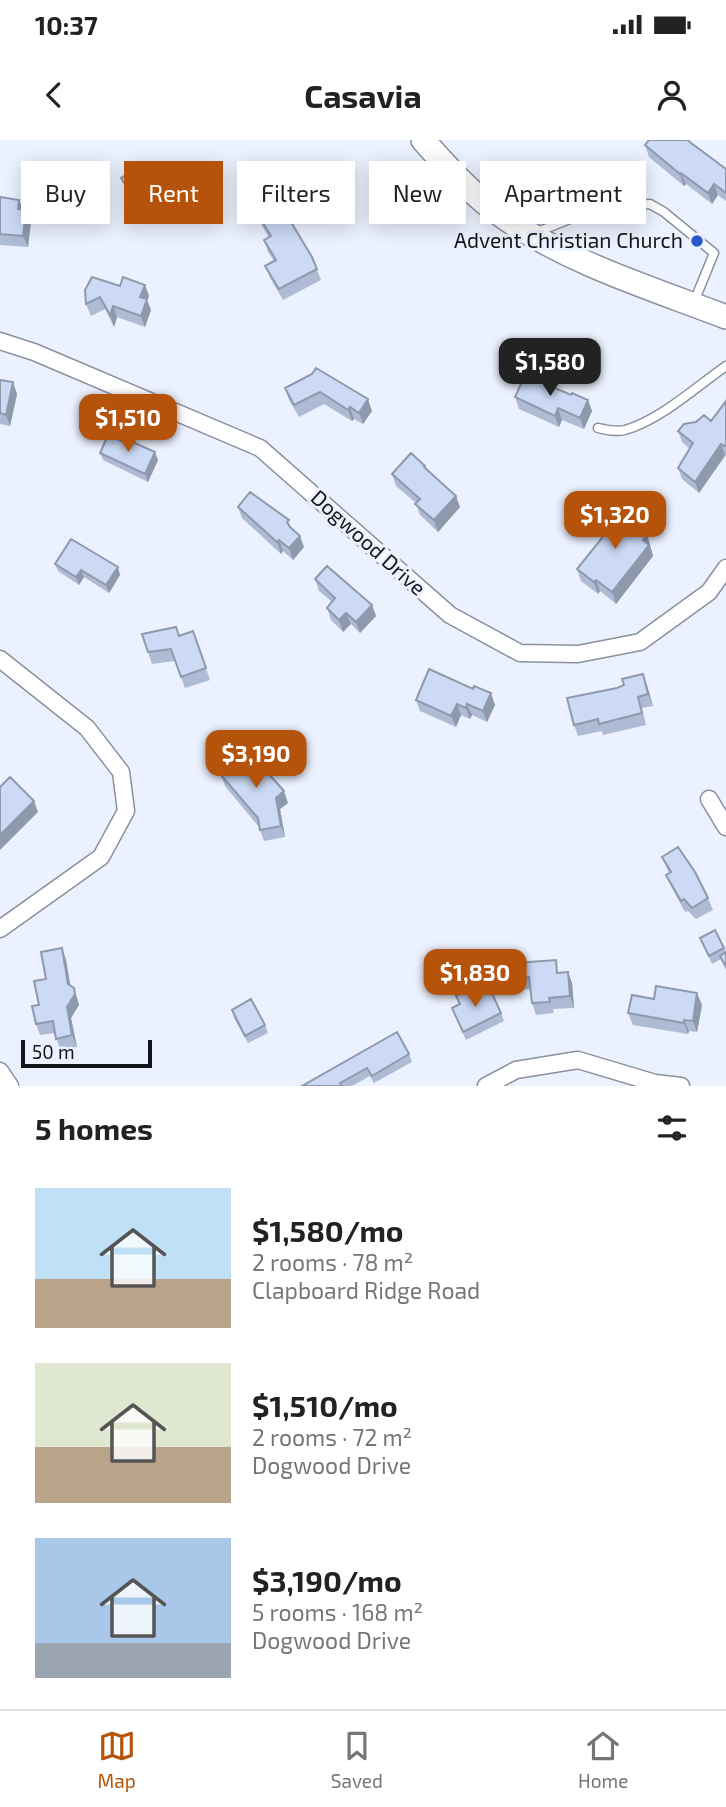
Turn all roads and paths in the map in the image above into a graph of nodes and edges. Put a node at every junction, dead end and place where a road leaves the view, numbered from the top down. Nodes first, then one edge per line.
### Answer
1 (423, 140) edge
2 (532, 234) junction
3 (692, 304) junction
4 (726, 317) edge
5 (0, 341) edge
6 (726, 366) edge
7 (598, 428) dead end
8 (726, 568) edge
9 (0, 659) edge
10 (709, 799) dead end
11 (726, 827) edge
12 (0, 929) edge
13 (0, 1071) edge
14 (10, 1086) edge
15 (486, 1086) edge
16 (681, 1086) edge

1 - 2 main road
2 - 3 main road
2 - 3 lane
3 - 4 main road
5 - 8 street, Dogwood Drive
6 - 7 lane
9 - 12 street
10 - 11 street
13 - 14 street
15 - 16 street

